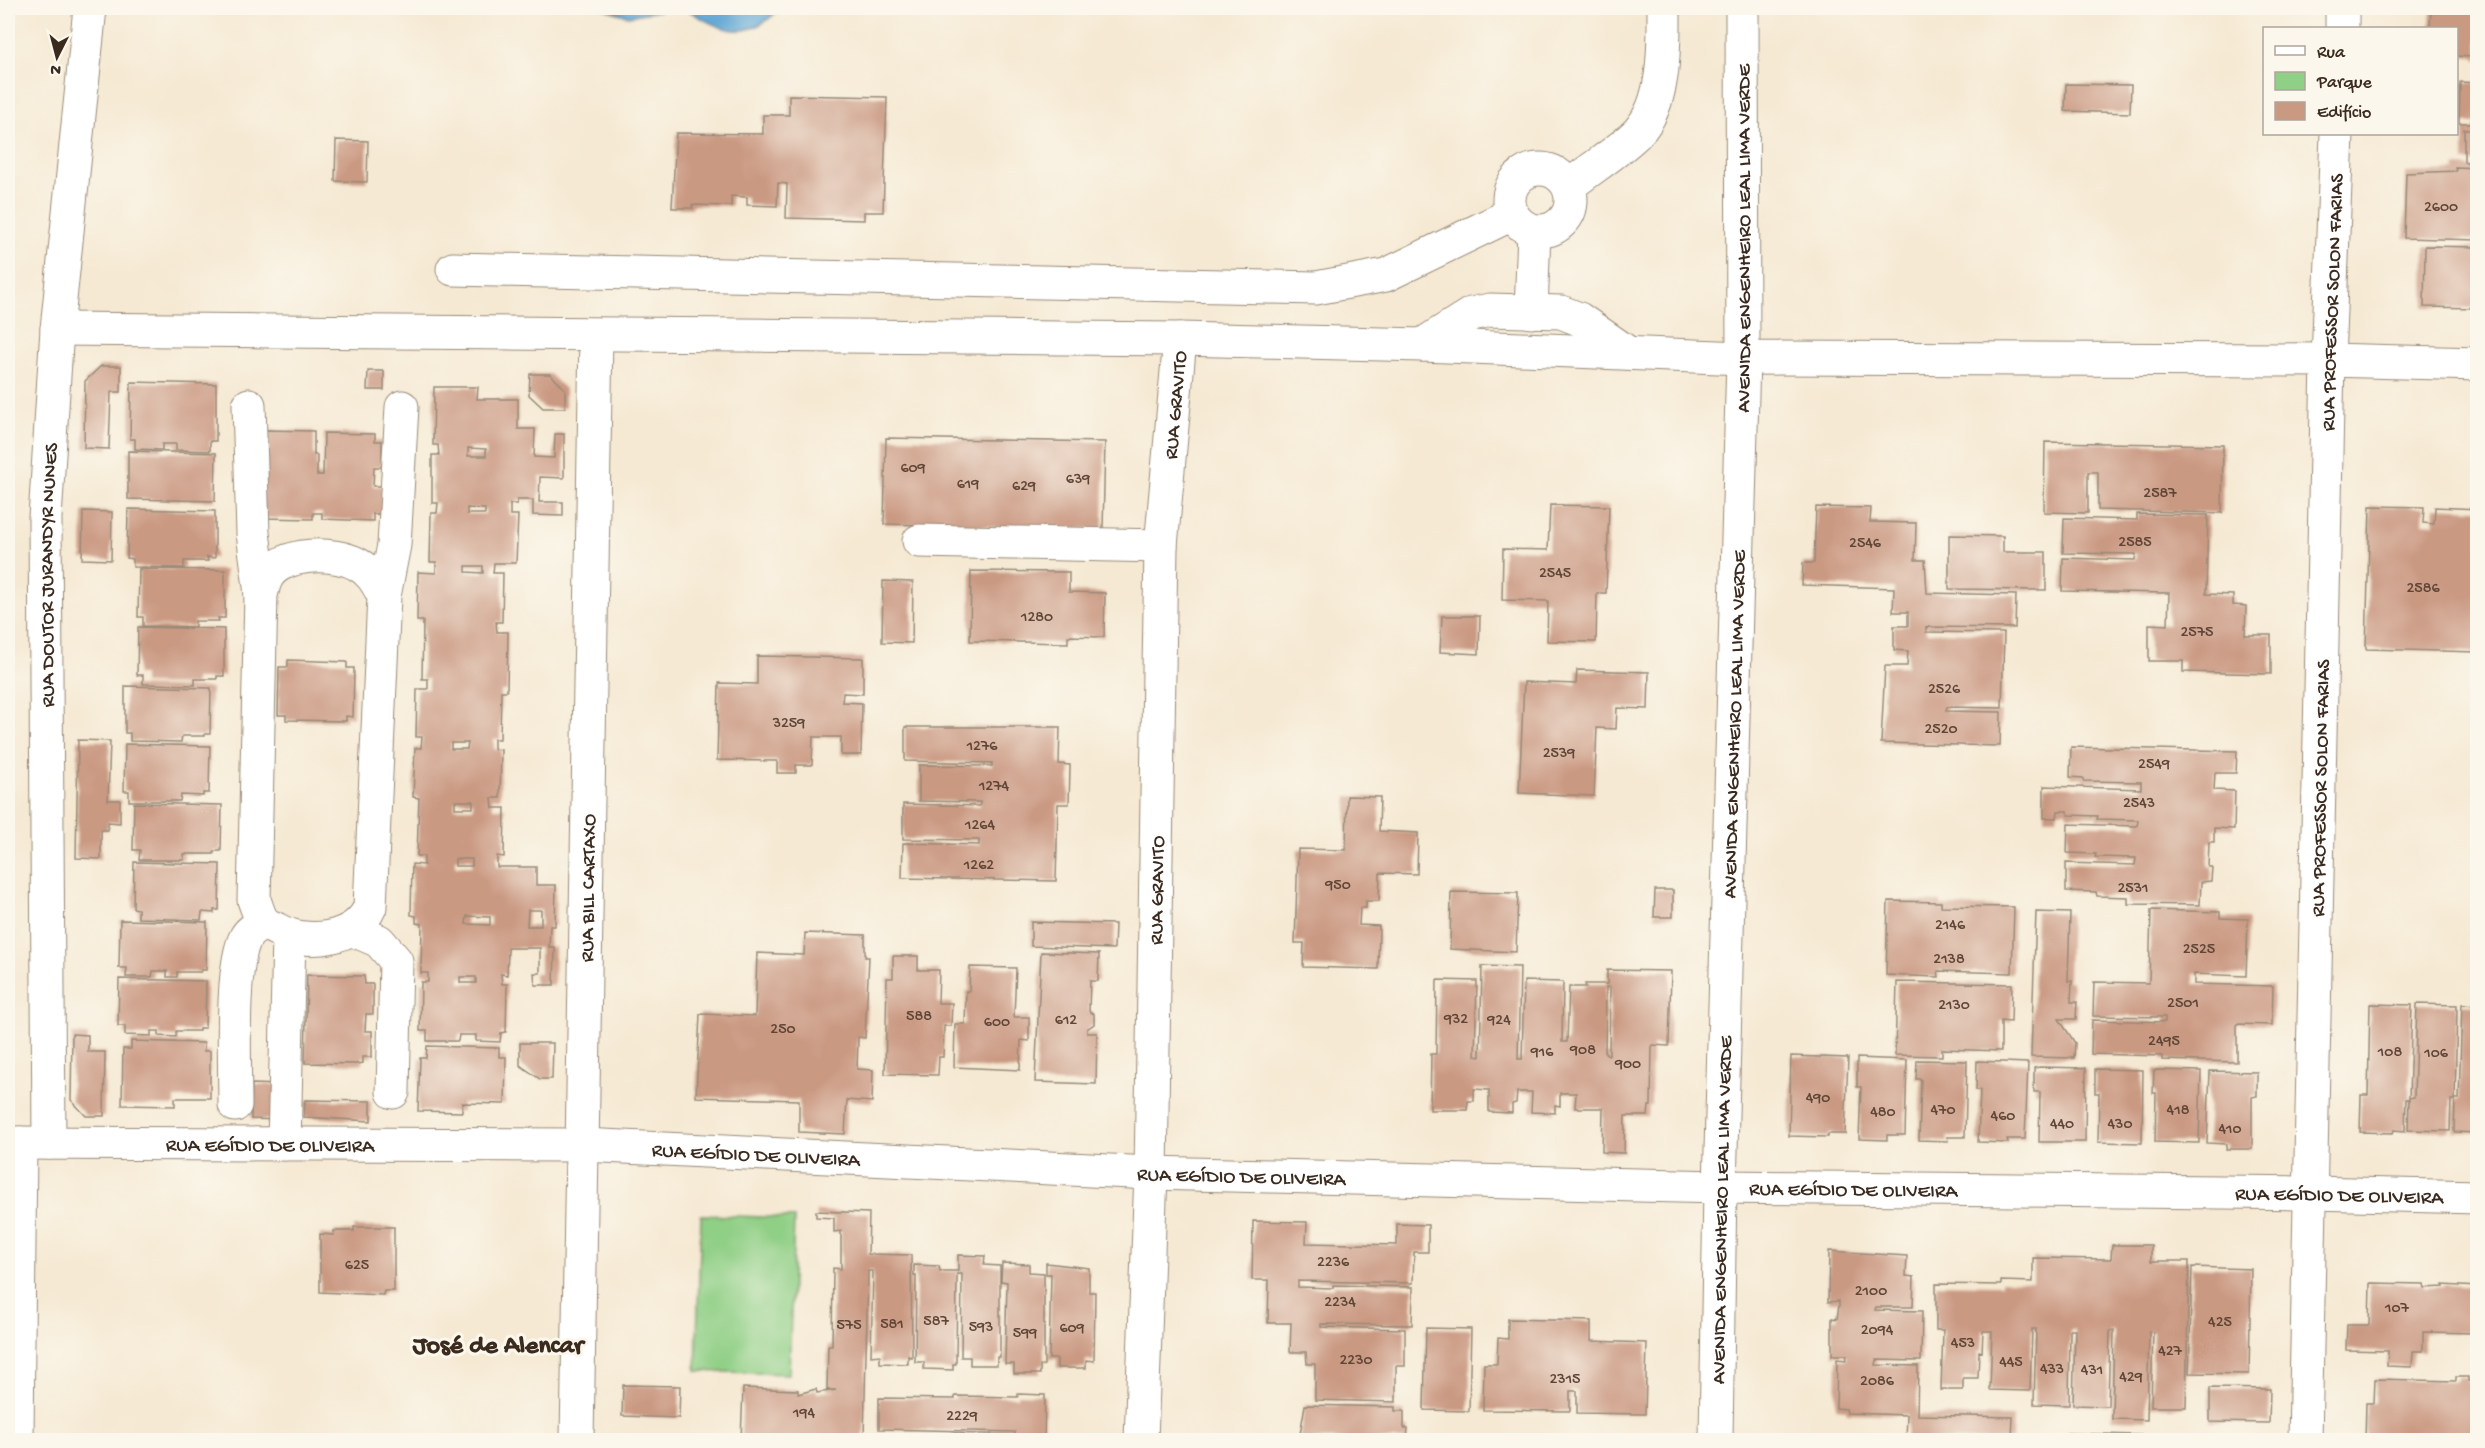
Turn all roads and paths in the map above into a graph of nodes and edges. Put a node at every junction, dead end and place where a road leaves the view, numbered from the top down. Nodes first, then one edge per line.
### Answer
1 (90, 8) edge
2 (1664, 8) edge
3 (1742, 8) edge
4 (2342, 8) edge
5 (2342, 27) edge
6 (2337, 135) edge
7 (1569, 186) junction
8 (1523, 222) junction
9 (453, 269) dead end
10 (1531, 312) junction
11 (57, 328) junction
12 (596, 335) junction
13 (1180, 339) junction
14 (1422, 345) junction
15 (1628, 353) junction
16 (1743, 358) junction
17 (2328, 360) junction
18 (2478, 364) edge
19 (249, 405) dead end
20 (402, 408) dead end
21 (919, 541) dead end
22 (1161, 546) junction
23 (261, 594) junction
24 (384, 596) junction
25 (351, 929) junction
26 (277, 930) junction
27 (393, 1092) dead end
28 (235, 1105) dead end
29 (26, 1143) edge
30 (284, 1144) junction
31 (583, 1145) junction
32 (1151, 1173) junction
33 (1720, 1187) junction
34 (2311, 1193) junction
35 (2478, 1197) edge
36 (17, 1440) edge
37 (577, 1440) edge
38 (1141, 1440) edge
39 (1716, 1440) edge
40 (2305, 1440) edge

1 - 11 street, RUA DOUTOR JURANDYR NUNES
2 - 7 street
3 - 16 street, AVENIDA ENGENHEIRO LEAL LIMA VERDE
4 - 5 street
6 - 17 street, RUA PROFESSOR SOLON FARIAS
7 - 8 street
7 - 8 street
8 - 9 street
8 - 10 street
10 - 14 street
10 - 15 street
11 - 12 street
11 - 29 street, RUA DOUTOR JURANDYR NUNES
12 - 13 street
12 - 31 street, RUA BILL CARTAXO
13 - 14 street
13 - 22 street, RUA GRAVITO
14 - 15 street
15 - 16 street
16 - 17 street
16 - 33 street, AVENIDA ENGENHEIRO LEAL LIMA VERDE
17 - 18 street
17 - 34 street, RUA PROFESSOR SOLON FARIAS
19 - 23 street
20 - 24 street
21 - 22 street
22 - 32 street, RUA GRAVITO
23 - 24 street
23 - 26 street
24 - 25 street
25 - 26 street
25 - 27 street
26 - 28 street
26 - 30 street
29 - 30 street, RUA EGÍDIO DE OLIVEIRA
29 - 36 street, RUA DOUTOR JURANDYR NUNES
30 - 31 street, RUA EGÍDIO DE OLIVEIRA
31 - 32 street, RUA EGÍDIO DE OLIVEIRA
31 - 37 street, RUA BILL CARTAXO
32 - 33 street, RUA EGÍDIO DE OLIVEIRA
32 - 38 street, RUA GRAVITO
33 - 34 street, RUA EGÍDIO DE OLIVEIRA
33 - 39 street, AVENIDA ENGENHEIRO LEAL LIMA VERDE
34 - 35 street, RUA EGÍDIO DE OLIVEIRA
34 - 40 street, RUA PROFESSOR SOLON FARIAS

